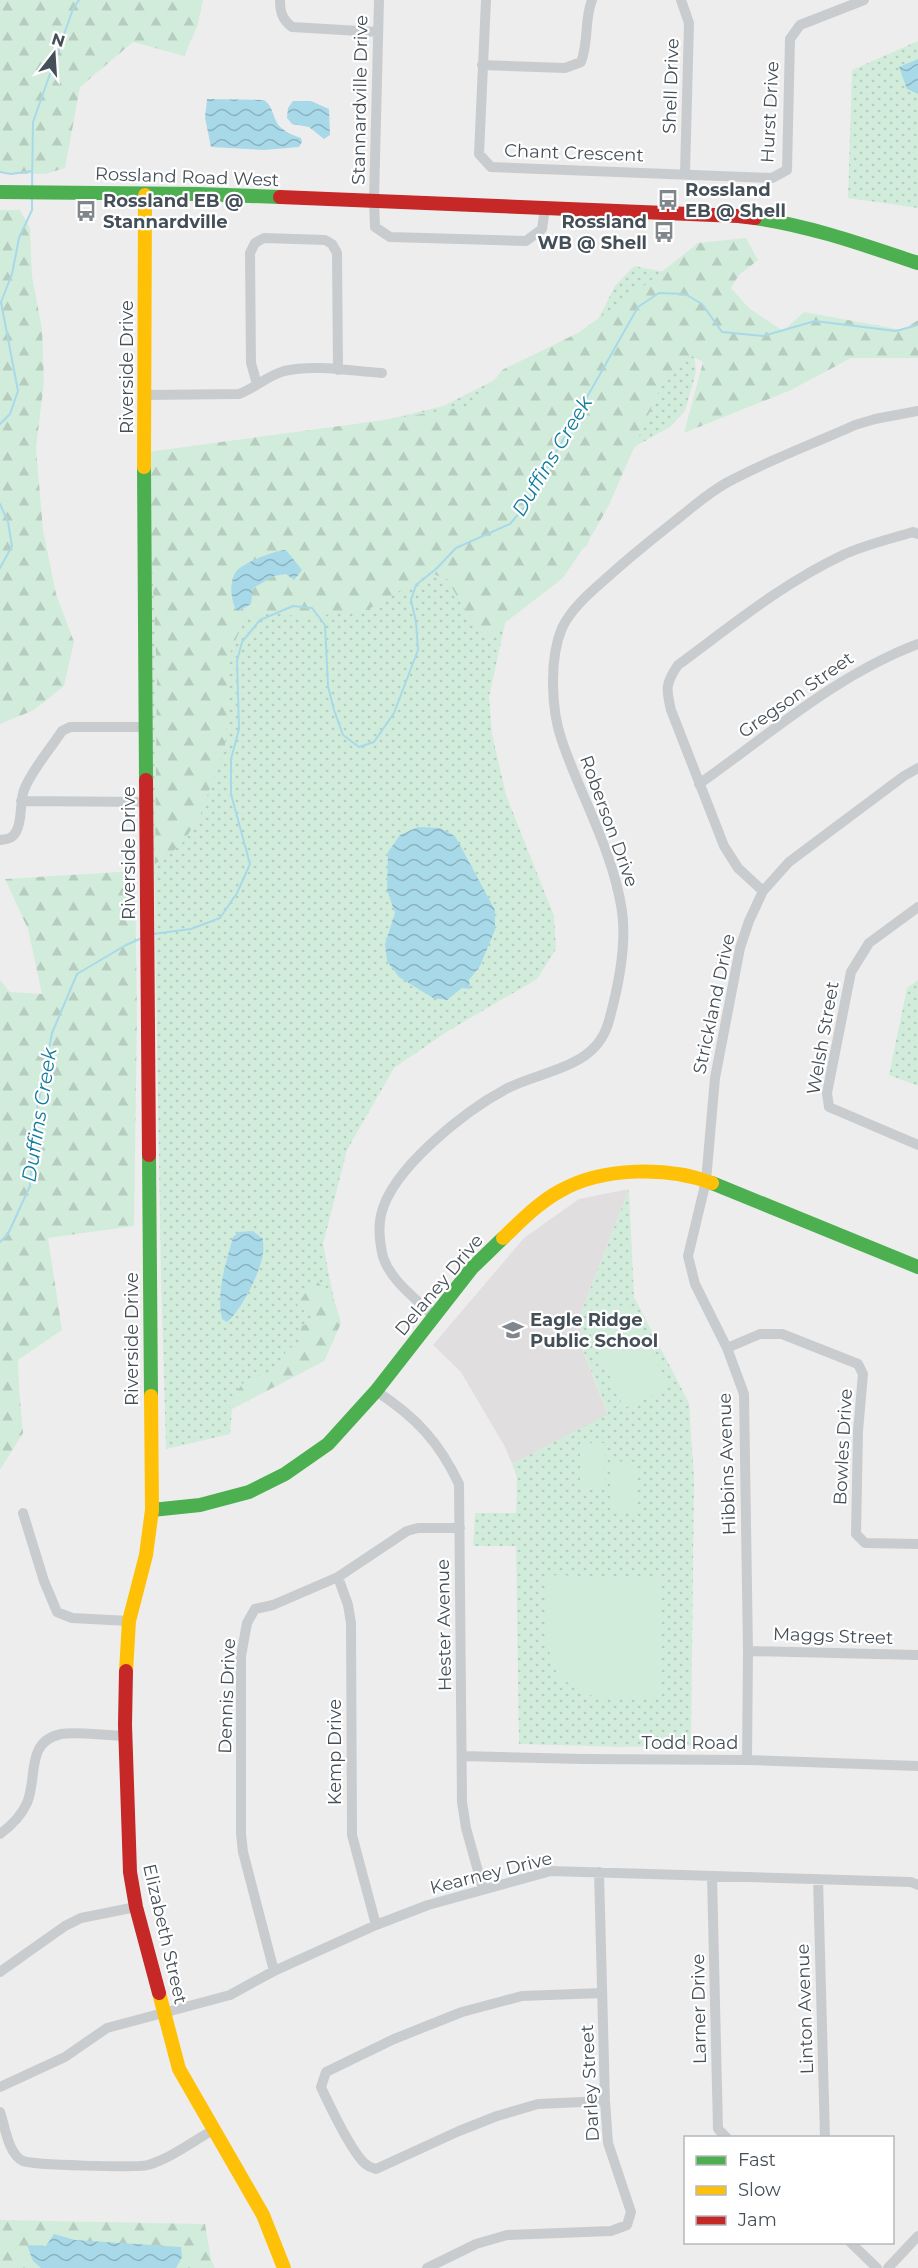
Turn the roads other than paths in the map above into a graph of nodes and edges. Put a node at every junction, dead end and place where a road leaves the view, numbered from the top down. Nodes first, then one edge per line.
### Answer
1 (280, 0) edge
2 (379, 0) edge
3 (486, 0) edge
4 (592, 0) edge
5 (681, 0) edge
6 (864, 0) edge
7 (377, 32) junction
8 (482, 65) junction
9 (685, 173) junction
10 (0, 192) edge
11 (145, 195) junction
12 (374, 200) junction
13 (545, 208) junction
14 (914, 262) edge
15 (338, 370) junction
16 (382, 373) dead end
17 (257, 384) junction
18 (146, 395) junction
19 (918, 411) edge
20 (918, 534) edge
21 (918, 644) edge
22 (146, 727) junction
23 (918, 768) edge
24 (699, 784) junction
25 (21, 801) junction
26 (147, 802) junction
27 (0, 840) edge
28 (763, 891) junction
29 (918, 907) edge
30 (918, 1145) edge
31 (706, 1181) junction
32 (918, 1267) edge
33 (434, 1316) junction
34 (727, 1348) junction
35 (376, 1391) junction
36 (152, 1510) junction
37 (23, 1513) dead end
38 (460, 1528) junction
39 (918, 1544) edge
40 (338, 1577) junction
41 (129, 1621) junction
42 (748, 1651) junction
43 (918, 1655) edge
44 (125, 1736) junction
45 (462, 1756) junction
46 (747, 1760) junction
47 (918, 1766) edge
48 (0, 1834) edge
49 (599, 1872) junction
50 (712, 1876) junction
51 (818, 1879) junction
52 (918, 1885) edge
53 (483, 1889) junction
54 (136, 1907) junction
55 (376, 1925) junction
56 (0, 1971) edge
57 (273, 1971) junction
58 (602, 1993) junction
59 (165, 2013) junction
60 (0, 2087) edge
61 (605, 2101) junction
62 (0, 2112) edge
63 (213, 2130) junction
64 (725, 2136) edge
65 (825, 2136) edge
66 (918, 2236) edge
67 (852, 2244) edge
68 (284, 2268) edge
69 (427, 2268) edge
70 (878, 2268) edge
71 (888, 2268) edge

1 - 7 street
2 - 7 street, Stannardville Drive
3 - 8 street, Chant Crescent
4 - 8 street
5 - 9 street, Shell Drive
6 - 9 street, Hurst Drive
7 - 12 street, Stannardville Drive
8 - 9 street, Chant Crescent
10 - 11 street, Rossland Road West
11 - 12 street, Rossland Road West
11 - 18 street, Riverside Drive
12 - 13 street, Rossland Road West
12 - 13 street
13 - 14 street, Rossland Road West
15 - 16 street
15 - 17 street
15 - 17 street
17 - 18 street
18 - 22 street, Riverside Drive
19 - 33 street, Roberson Drive
20 - 24 street
21 - 24 street, Gregson Street
22 - 25 street
22 - 26 street, Riverside Drive
23 - 28 street, Strickland Drive
24 - 28 street
25 - 26 street
25 - 27 street
26 - 36 street, Riverside Drive
28 - 31 street, Strickland Drive
29 - 30 street, Welsh Street
31 - 32 street, Delaney Drive
31 - 33 street, Delaney Drive
31 - 34 street, Hibbins Avenue
33 - 35 street, Delaney Drive
34 - 39 street, Bowles Drive
34 - 42 street, Hibbins Avenue
35 - 36 street, Delaney Drive
35 - 38 street, Hester Avenue
36 - 41 street, Elizabeth Street
37 - 41 street
38 - 40 street, Dennis Drive
38 - 45 street, Hester Avenue
40 - 55 street, Kemp Drive
40 - 57 street, Dennis Drive
41 - 44 street, Elizabeth Street
42 - 43 street, Maggs Street
42 - 46 street, Hibbins Avenue
44 - 48 street
44 - 54 street, Elizabeth Street
45 - 46 street, Todd Road
45 - 53 street, Hester Avenue
46 - 47 street, Todd Road
49 - 50 street, Kearney Drive
49 - 53 street, Kearney Drive
49 - 58 street, Darley Street
50 - 51 street, Kearney Drive
50 - 64 street, Larner Drive
51 - 52 street, Kearney Drive
51 - 65 street, Linton Avenue
53 - 55 street, Kearney Drive
54 - 56 street
54 - 59 street, Elizabeth Street
55 - 57 street, Kearney Drive
57 - 59 street, Kearney Drive
58 - 61 street, Darley Street
58 - 61 street
59 - 60 street, Kearney Drive
59 - 63 street, Elizabeth Street
61 - 69 street, Darley Street
62 - 63 street
63 - 68 street, Elizabeth Street
66 - 71 street
67 - 70 street

